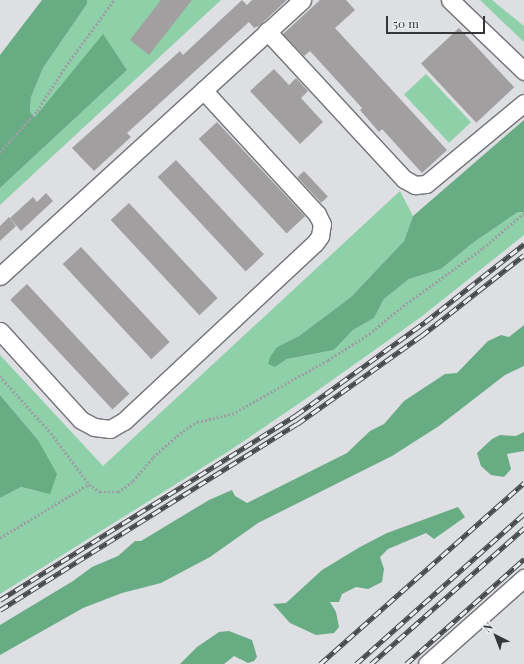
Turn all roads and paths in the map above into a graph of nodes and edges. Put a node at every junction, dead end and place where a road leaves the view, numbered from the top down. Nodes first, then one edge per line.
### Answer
1 (114, 0) edge
2 (302, 0) edge
3 (450, 0) edge
4 (267, 31) junction
5 (524, 71) edge
6 (203, 90) junction
7 (524, 103) edge
8 (0, 152) edge
9 (524, 213) edge
10 (0, 276) edge
11 (0, 331) edge
12 (0, 376) edge
13 (89, 484) junction
14 (0, 538) edge
15 (524, 578) edge
16 (427, 664) edge

1 - 8 path
2 - 4 lane
3 - 5 lane
4 - 6 lane
4 - 7 lane
6 - 10 lane
6 - 11 lane
9 - 13 path
12 - 13 path
13 - 14 path
15 - 16 lane

